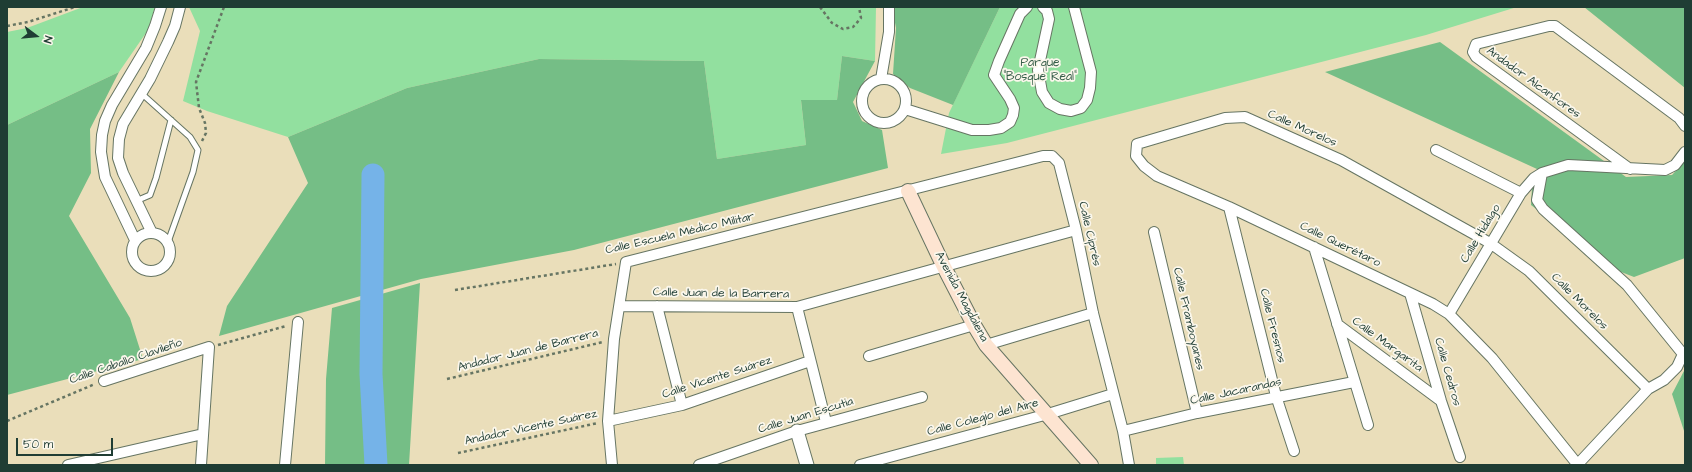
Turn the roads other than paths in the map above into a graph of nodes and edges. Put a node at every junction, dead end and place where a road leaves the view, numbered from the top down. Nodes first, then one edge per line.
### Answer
1 (161, 7) edge
2 (180, 7) edge
3 (889, 7) edge
4 (1027, 7) edge
5 (1043, 7) edge
6 (1074, 7) edge
7 (881, 78) junction
8 (141, 93) junction
9 (905, 109) junction
10 (1224, 118) joint
11 (171, 120) junction
12 (1685, 126) edge
13 (1436, 150) dead end
14 (1685, 152) edge
15 (1630, 170) junction
16 (1542, 173) junction
17 (908, 191) junction
18 (1521, 193) junction
19 (136, 201) junction
20 (1230, 207) junction
21 (1076, 230) junction
22 (152, 232) junction
23 (1154, 232) dead end
24 (136, 240) junction
25 (168, 242) junction
26 (1490, 243) junction
27 (1314, 247) junction
28 (944, 267) junction
29 (1410, 293) junction
30 (620, 306) junction
31 (657, 306) junction
32 (797, 307) junction
33 (1093, 313) junction
34 (1449, 314) junction
35 (298, 322) road end
36 (1337, 324) junction
37 (974, 325) junction
38 (986, 345) junction
39 (869, 356) dead end
40 (810, 361) junction
41 (104, 381) road end
42 (1354, 382) junction
43 (1648, 389) junction
44 (1113, 394) junction
45 (1276, 396) junction
46 (922, 397) dead end
47 (1441, 400) junction
48 (682, 405) junction
49 (1197, 413) junction
50 (1048, 414) junction
51 (608, 421) junction
52 (826, 422) junction
53 (1368, 425) dead end
54 (797, 431) junction
55 (1123, 431) junction
56 (203, 434) junction
57 (1294, 451) dead end
58 (1460, 458) dead end
59 (68, 465) edge
60 (201, 465) edge
61 (285, 465) edge
62 (612, 465) edge
63 (700, 465) edge
64 (807, 465) edge
65 (860, 465) edge
66 (1091, 465) edge
67 (1129, 465) edge
68 (1578, 465) edge

1 - 24 street
2 - 8 street
3 - 7 street
4 - 9 street
5 - 6 street
7 - 9 street
7 - 9 street
8 - 11 lane
8 - 19 street
10 - 20 street, Calle Querétaro
10 - 26 street, Calle Morelos
11 - 19 lane
11 - 25 lane
12 - 15 street, Andador Alcanfores
13 - 18 street
14 - 15 street
15 - 16 street
16 - 18 street, Calle Hidalgo
16 - 43 street
17 - 21 street, Calle Ciprés
17 - 28 main road, Avenida Magdalena
17 - 30 street, Calle Escuela Médico Militar
18 - 26 street, Calle Hidalgo
19 - 22 street
20 - 27 street, Calle Querétaro
20 - 45 street, Calle Fresnos
21 - 28 street, Calle Juan de la Barrera
21 - 33 street, Calle Ciprés
22 - 24 street
22 - 25 street
23 - 49 street, Calle Framboyanes
24 - 25 street
26 - 34 street, Calle Hidalgo
26 - 43 street, Calle Morelos
27 - 29 street, Calle Querétaro
27 - 36 street
28 - 32 street, Calle Juan de la Barrera
28 - 37 main road, Avenida Magdalena
29 - 34 street, Calle Querétaro
29 - 47 street, Calle Cedros
30 - 31 street, Calle Juan de la Barrera
30 - 51 street
31 - 32 street, Calle Juan de la Barrera
31 - 48 street
32 - 40 street
33 - 38 street
33 - 44 street, Calle Ciprés
34 - 68 street, Calle Querétaro
35 - 61 street
36 - 42 street
36 - 47 street, Calle Margarita
37 - 38 main road, Avenida Magdalena
37 - 39 street
38 - 50 main road, Avenida Magdalena
40 - 48 street, Calle Vicente Suárez
40 - 52 street
41 - 56 street, Calle Caballo Clavileño
42 - 45 street, Calle Jacarandas
42 - 53 street
43 - 68 street
44 - 50 street, Calle Colegio del Aire
44 - 55 street, Calle Ciprés
45 - 49 street, Calle Jacarandas
45 - 57 street, Calle Fresnos
46 - 52 street, Calle Juan Escutia
47 - 58 street, Calle Cedros
48 - 51 street, Calle Vicente Suárez
49 - 55 street, Calle Jacarandas
50 - 65 street, Calle Colegio del Aire
50 - 66 main road, Avenida Magdalena
51 - 62 street
52 - 54 street, Calle Juan Escutia
54 - 63 street, Calle Juan Escutia
54 - 64 street
55 - 67 street, Calle Ciprés
56 - 59 street
56 - 60 street

